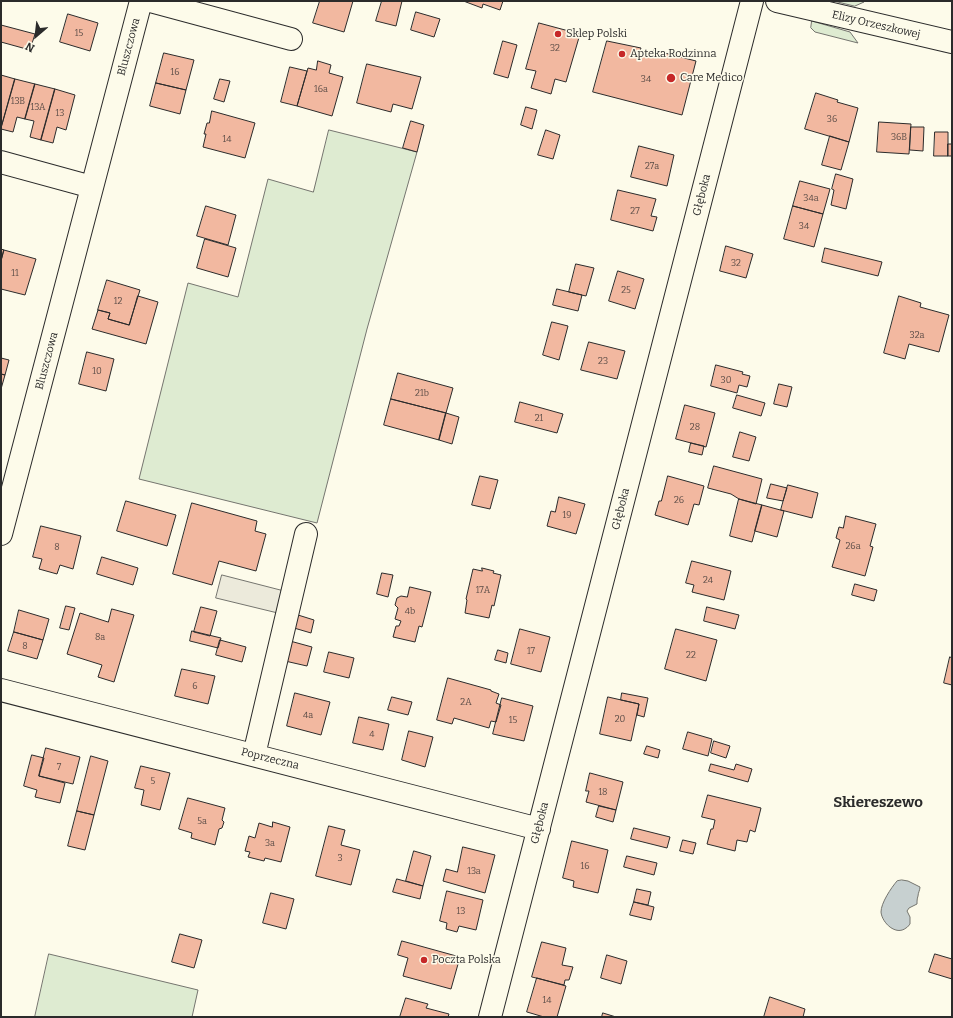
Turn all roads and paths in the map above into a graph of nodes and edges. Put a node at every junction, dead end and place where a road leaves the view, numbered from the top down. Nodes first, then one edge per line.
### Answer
1 (141, 1) edge
2 (150, 1) edge
3 (752, 1) edge
4 (777, 1) edge
5 (291, 39) dead end
6 (952, 42) edge
7 (1, 162) edge
8 (92, 186) junction
9 (1, 534) edge
10 (306, 534) dead end
11 (1, 690) edge
12 (254, 755) junction
13 (539, 829) junction
14 (490, 1017) edge

1 - 8 street, Bluszczowa
2 - 5 street
3 - 13 street, Głęboka
4 - 6 street, Elizy Orzeszkowej
7 - 8 street
8 - 9 street, Bluszczowa
10 - 12 street
11 - 12 street, Poprzeczna
12 - 13 street, Poprzeczna
13 - 14 street, Głęboka

